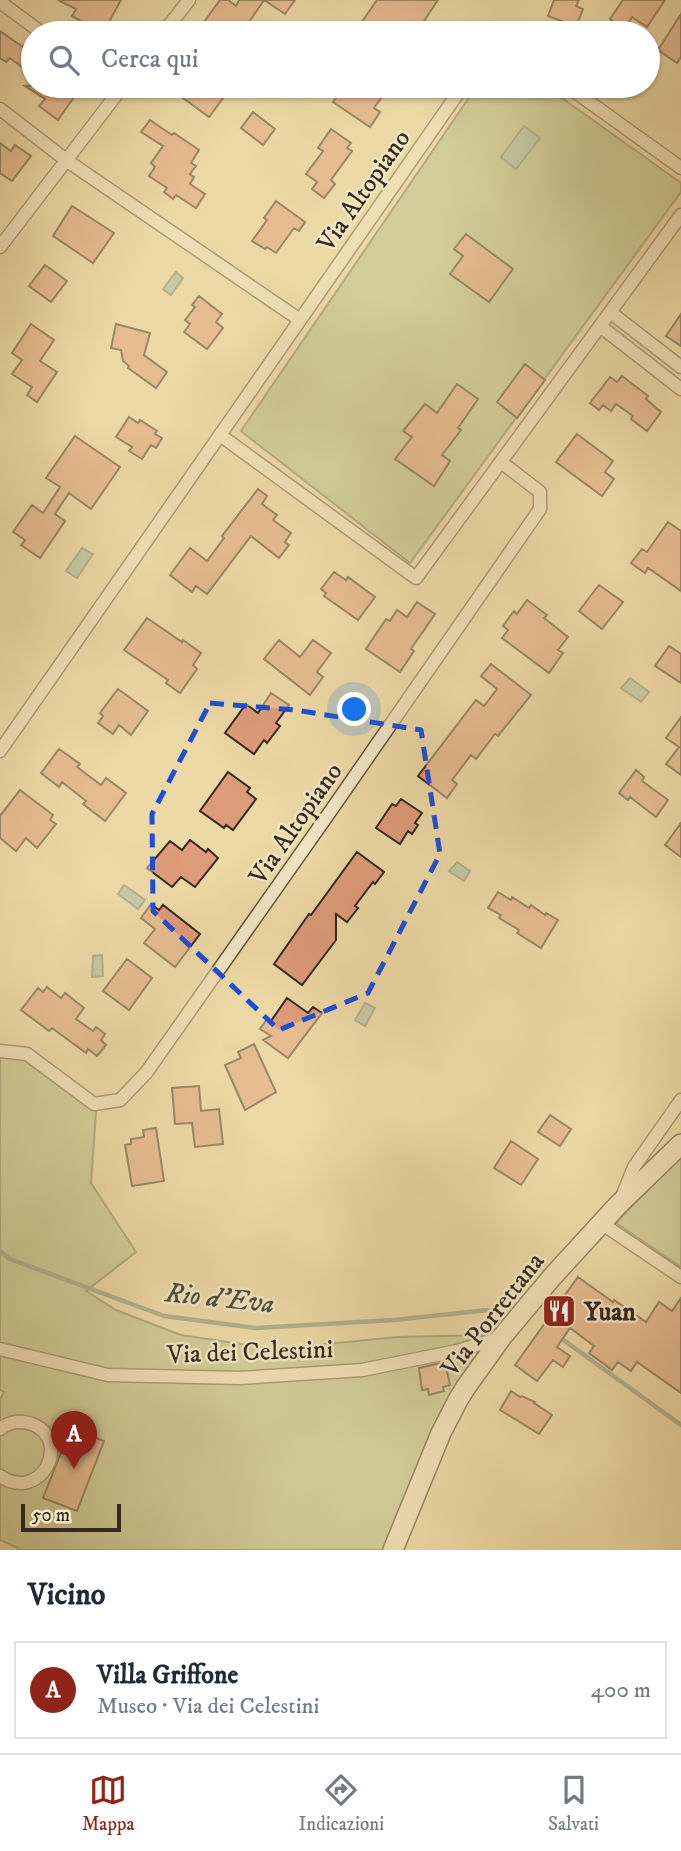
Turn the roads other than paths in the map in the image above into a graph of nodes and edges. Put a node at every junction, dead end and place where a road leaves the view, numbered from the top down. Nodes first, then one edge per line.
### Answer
1 (189, 0) edge
2 (0, 2) edge
3 (26, 21) edge
4 (172, 21) edge
5 (110, 98) edge
6 (455, 98) edge
7 (584, 98) edge
8 (0, 109) edge
9 (66, 160) junction
10 (681, 168) edge
11 (681, 215) edge
12 (0, 247) edge
13 (610, 312) junction
14 (300, 320) junction
15 (600, 326) junction
16 (681, 368) edge
17 (681, 389) edge
18 (220, 435) junction
19 (501, 461) junction
20 (0, 751) edge
21 (0, 1051) edge
22 (681, 1100) edge
23 (681, 1144) edge
24 (618, 1205) junction
25 (601, 1223) junction
26 (681, 1277) edge
27 (501, 1338) junction
28 (0, 1349) edge
29 (0, 1416) edge
30 (15, 1422) junction
31 (0, 1429) edge
32 (0, 1476) edge
33 (393, 1550) edge

1 - 4 street
2 - 3 street
5 - 9 street
6 - 14 street, Via Altopiano
7 - 10 street
8 - 9 street
9 - 12 street
9 - 14 street
11 - 13 street
13 - 15 street
13 - 16 street
14 - 18 street, Via Altopiano
15 - 17 street
15 - 19 street
18 - 19 street
18 - 20 street, Via Altopiano
19 - 21 street, Via Altopiano
22 - 24 street
23 - 24 main road, Via Porrettana
24 - 25 main road, Via Porrettana
25 - 26 street
25 - 27 main road, Via Porrettana
27 - 28 street, Via dei Celestini
27 - 33 main road, Via Porrettana
29 - 30 street
30 - 31 street
30 - 32 street

